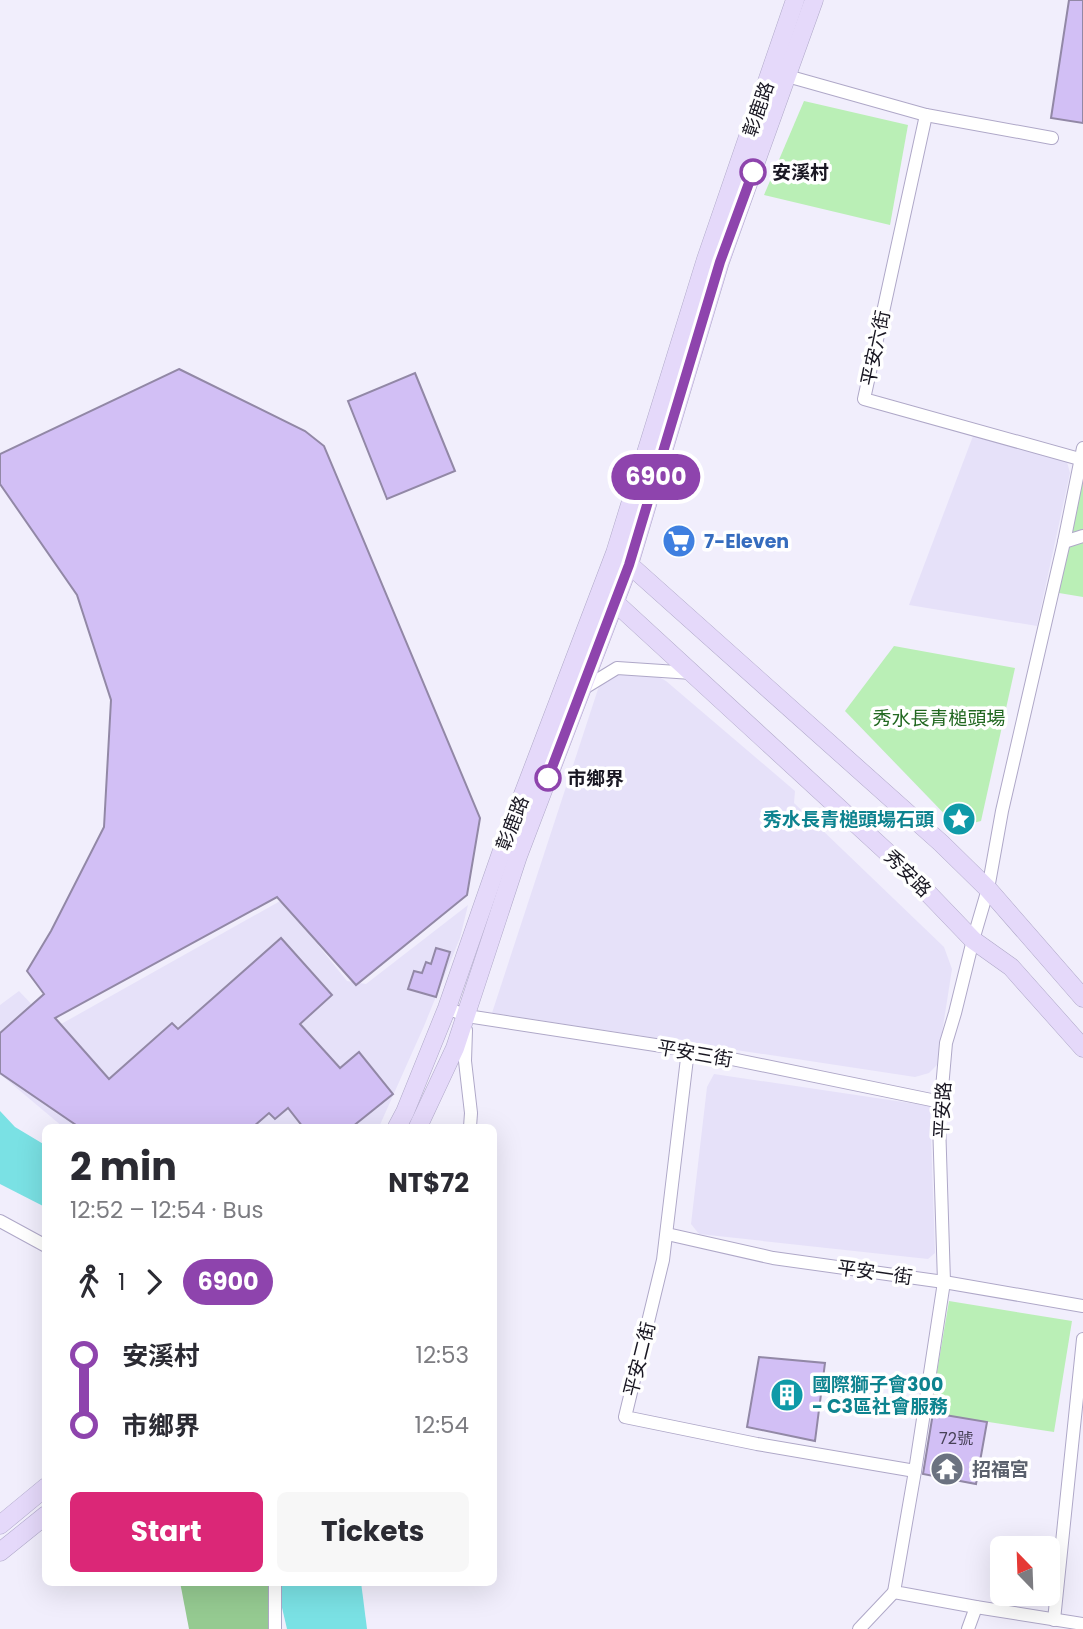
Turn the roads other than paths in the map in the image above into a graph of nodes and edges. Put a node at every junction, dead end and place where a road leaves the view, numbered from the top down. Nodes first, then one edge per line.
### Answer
1 (795, 0) edge
2 (814, 0) edge
3 (779, 73) junction
4 (926, 115) junction
5 (1052, 138) dead end
6 (1082, 456) edge
7 (1083, 536) edge
8 (1064, 542) junction
9 (615, 552) junction
10 (629, 565) junction
11 (608, 596) junction
12 (692, 673) junction
13 (581, 691) junction
14 (988, 889) junction
15 (973, 940) junction
16 (1083, 998) edge
17 (447, 1008) junction
18 (467, 1016) junction
19 (1083, 1048) edge
20 (688, 1050) junction
21 (941, 1102) junction
22 (399, 1124) edge
23 (419, 1124) edge
24 (470, 1124) edge
25 (0, 1220) edge
26 (667, 1234) junction
27 (42, 1244) edge
28 (944, 1282) junction
29 (1083, 1306) edge
30 (1083, 1339) edge
31 (915, 1471) junction
32 (42, 1490) edge
33 (42, 1518) edge
34 (0, 1525) edge
35 (0, 1552) edge
36 (275, 1586) edge
37 (894, 1592) junction
38 (976, 1607) junction
39 (1054, 1620) junction
40 (1083, 1624) edge
41 (275, 1629) edge
42 (859, 1629) edge
43 (968, 1629) edge

1 - 3 main road, 彰鹿路
2 - 3 main road, 彰鹿路
3 - 4 street
3 - 9 main road, 彰鹿路
3 - 10 main road, 彰鹿路
4 - 5 street
4 - 6 street, 平安六街
6 - 8 street, 平安路
7 - 8 street
8 - 14 street, 平安路
9 - 10 main road
9 - 11 main road, 彰鹿路
10 - 11 main road, 彰鹿路
10 - 14 main road
11 - 12 main road, 秀安路
11 - 13 main road, 彰鹿路
11 - 17 main road, 彰鹿路
12 - 13 street
12 - 15 main road, 秀安路
13 - 18 main road, 彰鹿路
14 - 15 street, 平安路
14 - 16 main road
15 - 19 main road, 秀安路
15 - 21 street, 平安路
17 - 18 street, 平安三街
17 - 22 main road, 彰鹿路
18 - 20 street, 平安三街
18 - 23 main road, 彰鹿路
18 - 24 street
20 - 21 street, 平安三街
20 - 26 street, 平安二街
21 - 28 street, 平安路
25 - 27 street
26 - 28 street, 平安一街
26 - 31 street, 平安二街
28 - 29 street, 平安一街
28 - 31 street, 平安路
30 - 39 street
31 - 37 street, 平安路
32 - 34 main road
33 - 35 main road
36 - 41 street
37 - 38 street
37 - 42 street
38 - 39 street
38 - 43 street
39 - 40 street

